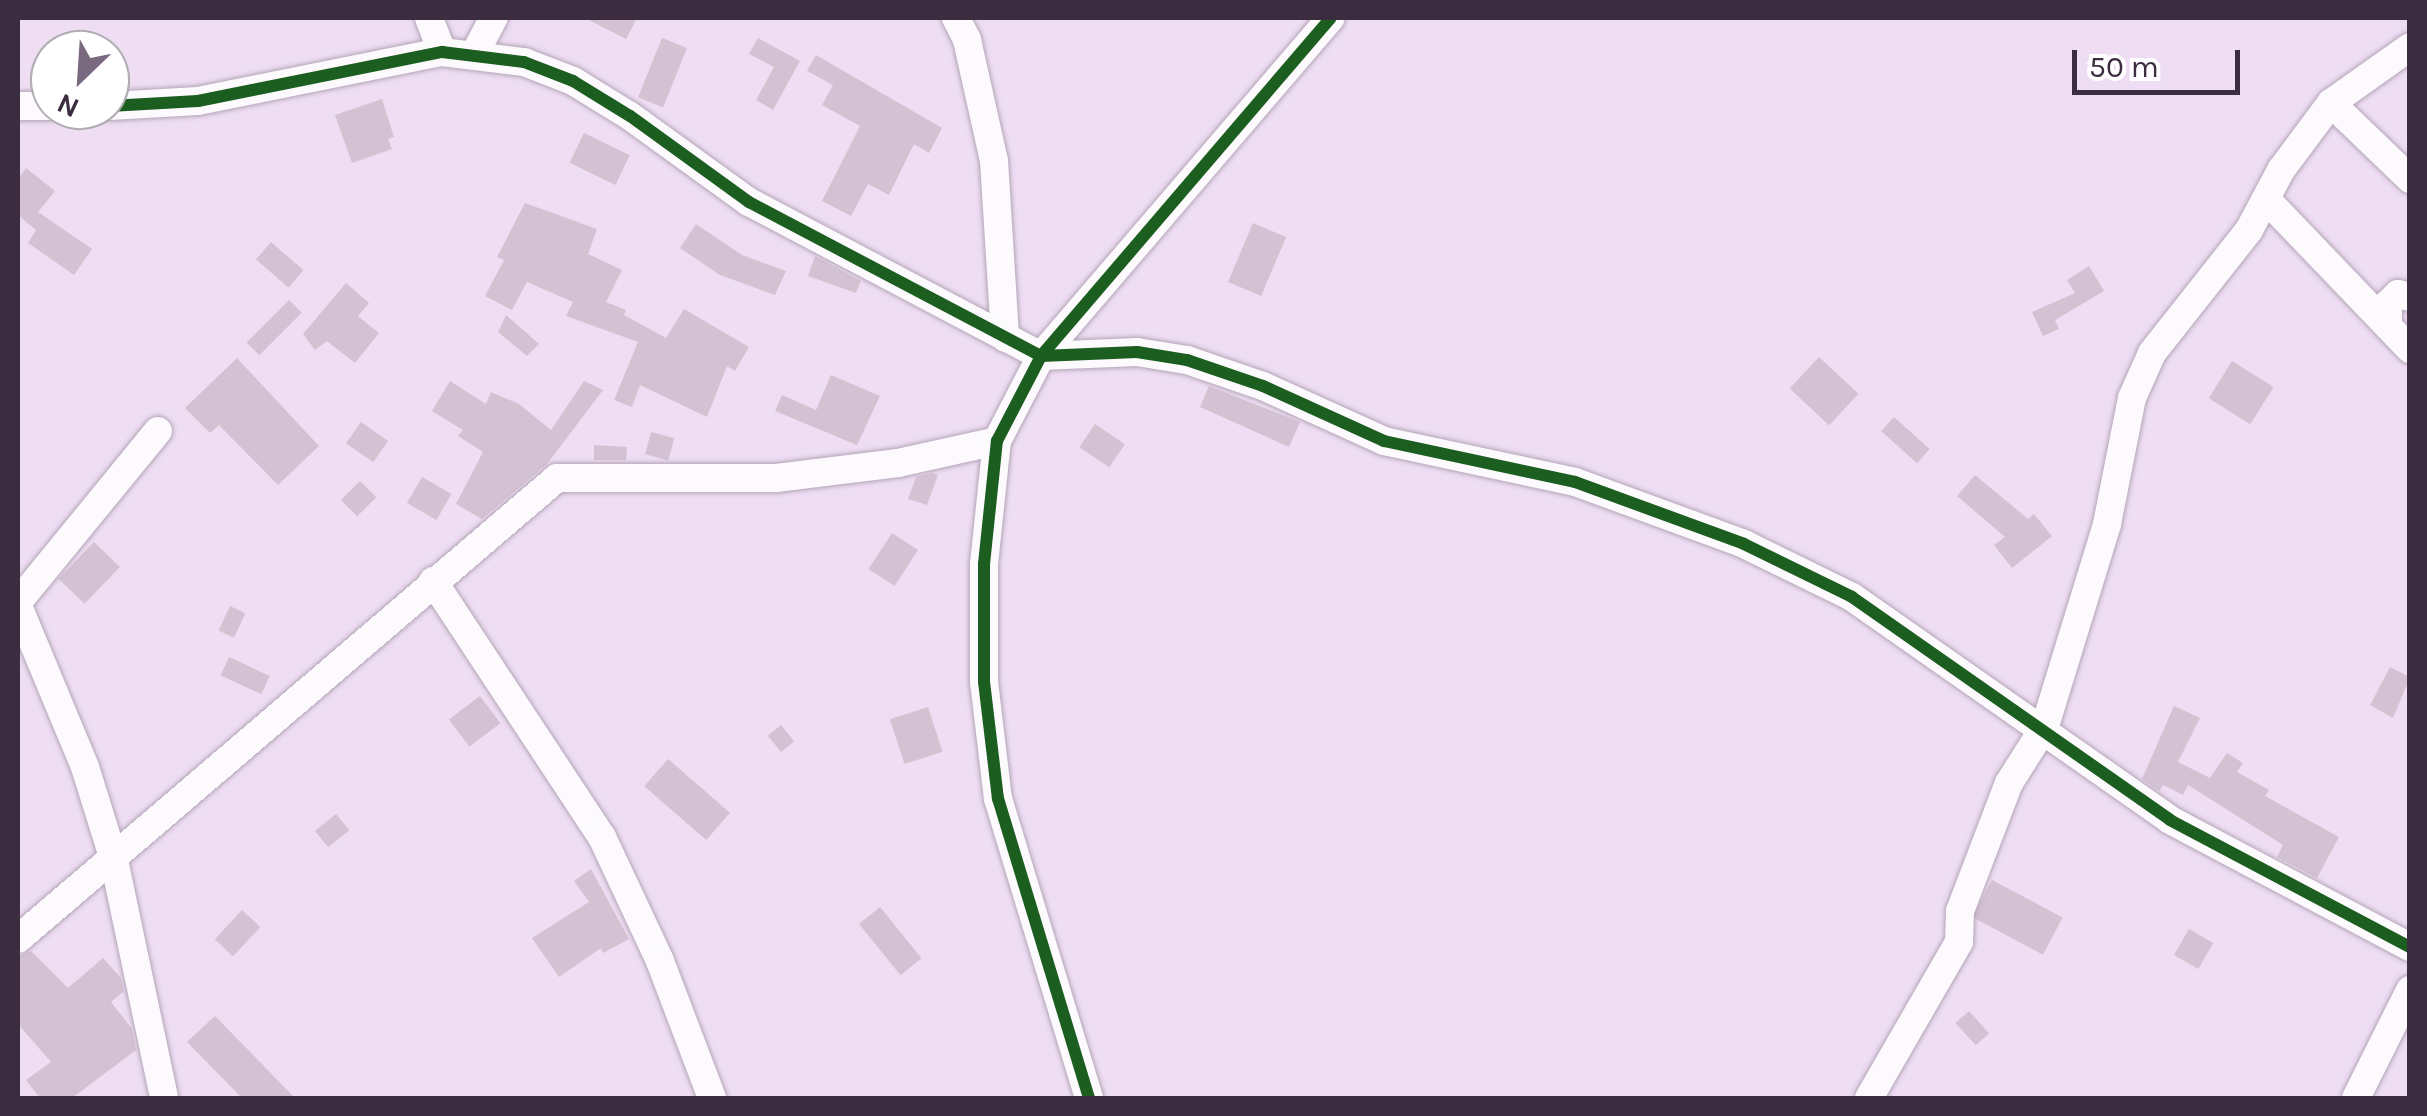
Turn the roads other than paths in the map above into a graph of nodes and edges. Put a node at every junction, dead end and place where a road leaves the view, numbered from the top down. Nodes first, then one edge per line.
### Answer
1 (428, 18) edge
2 (494, 18) edge
3 (956, 18) edge
4 (1332, 18) edge
5 (2410, 47) edge
6 (442, 52) junction
7 (475, 52) junction
8 (2331, 102) junction
9 (130, 105) edge
10 (2410, 178) edge
11 (2266, 199) junction
12 (2410, 297) edge
13 (2388, 324) junction
14 (1005, 338) junction
15 (2410, 349) edge
16 (1040, 356) junction
17 (158, 431) dead end
18 (997, 441) junction
19 (433, 581) junction
20 (18, 604) edge
21 (2045, 726) junction
22 (114, 860) junction
23 (18, 938) edge
24 (2410, 947) edge
25 (2410, 990) edge
26 (164, 1098) edge
27 (712, 1098) edge
28 (1089, 1098) edge
29 (1869, 1098) edge
30 (2356, 1098) edge

1 - 6 street
2 - 7 street
3 - 14 street
4 - 16 street
5 - 8 street
6 - 7 street
6 - 9 street
7 - 14 street
8 - 10 street
8 - 11 street
11 - 13 street
11 - 21 street
12 - 13 street
13 - 15 street
14 - 16 street
16 - 18 street
16 - 21 street
17 - 20 street
18 - 19 street
18 - 28 street
19 - 22 street
19 - 27 street
20 - 22 street
21 - 24 street
21 - 29 street
22 - 23 street
22 - 26 street
25 - 30 street

